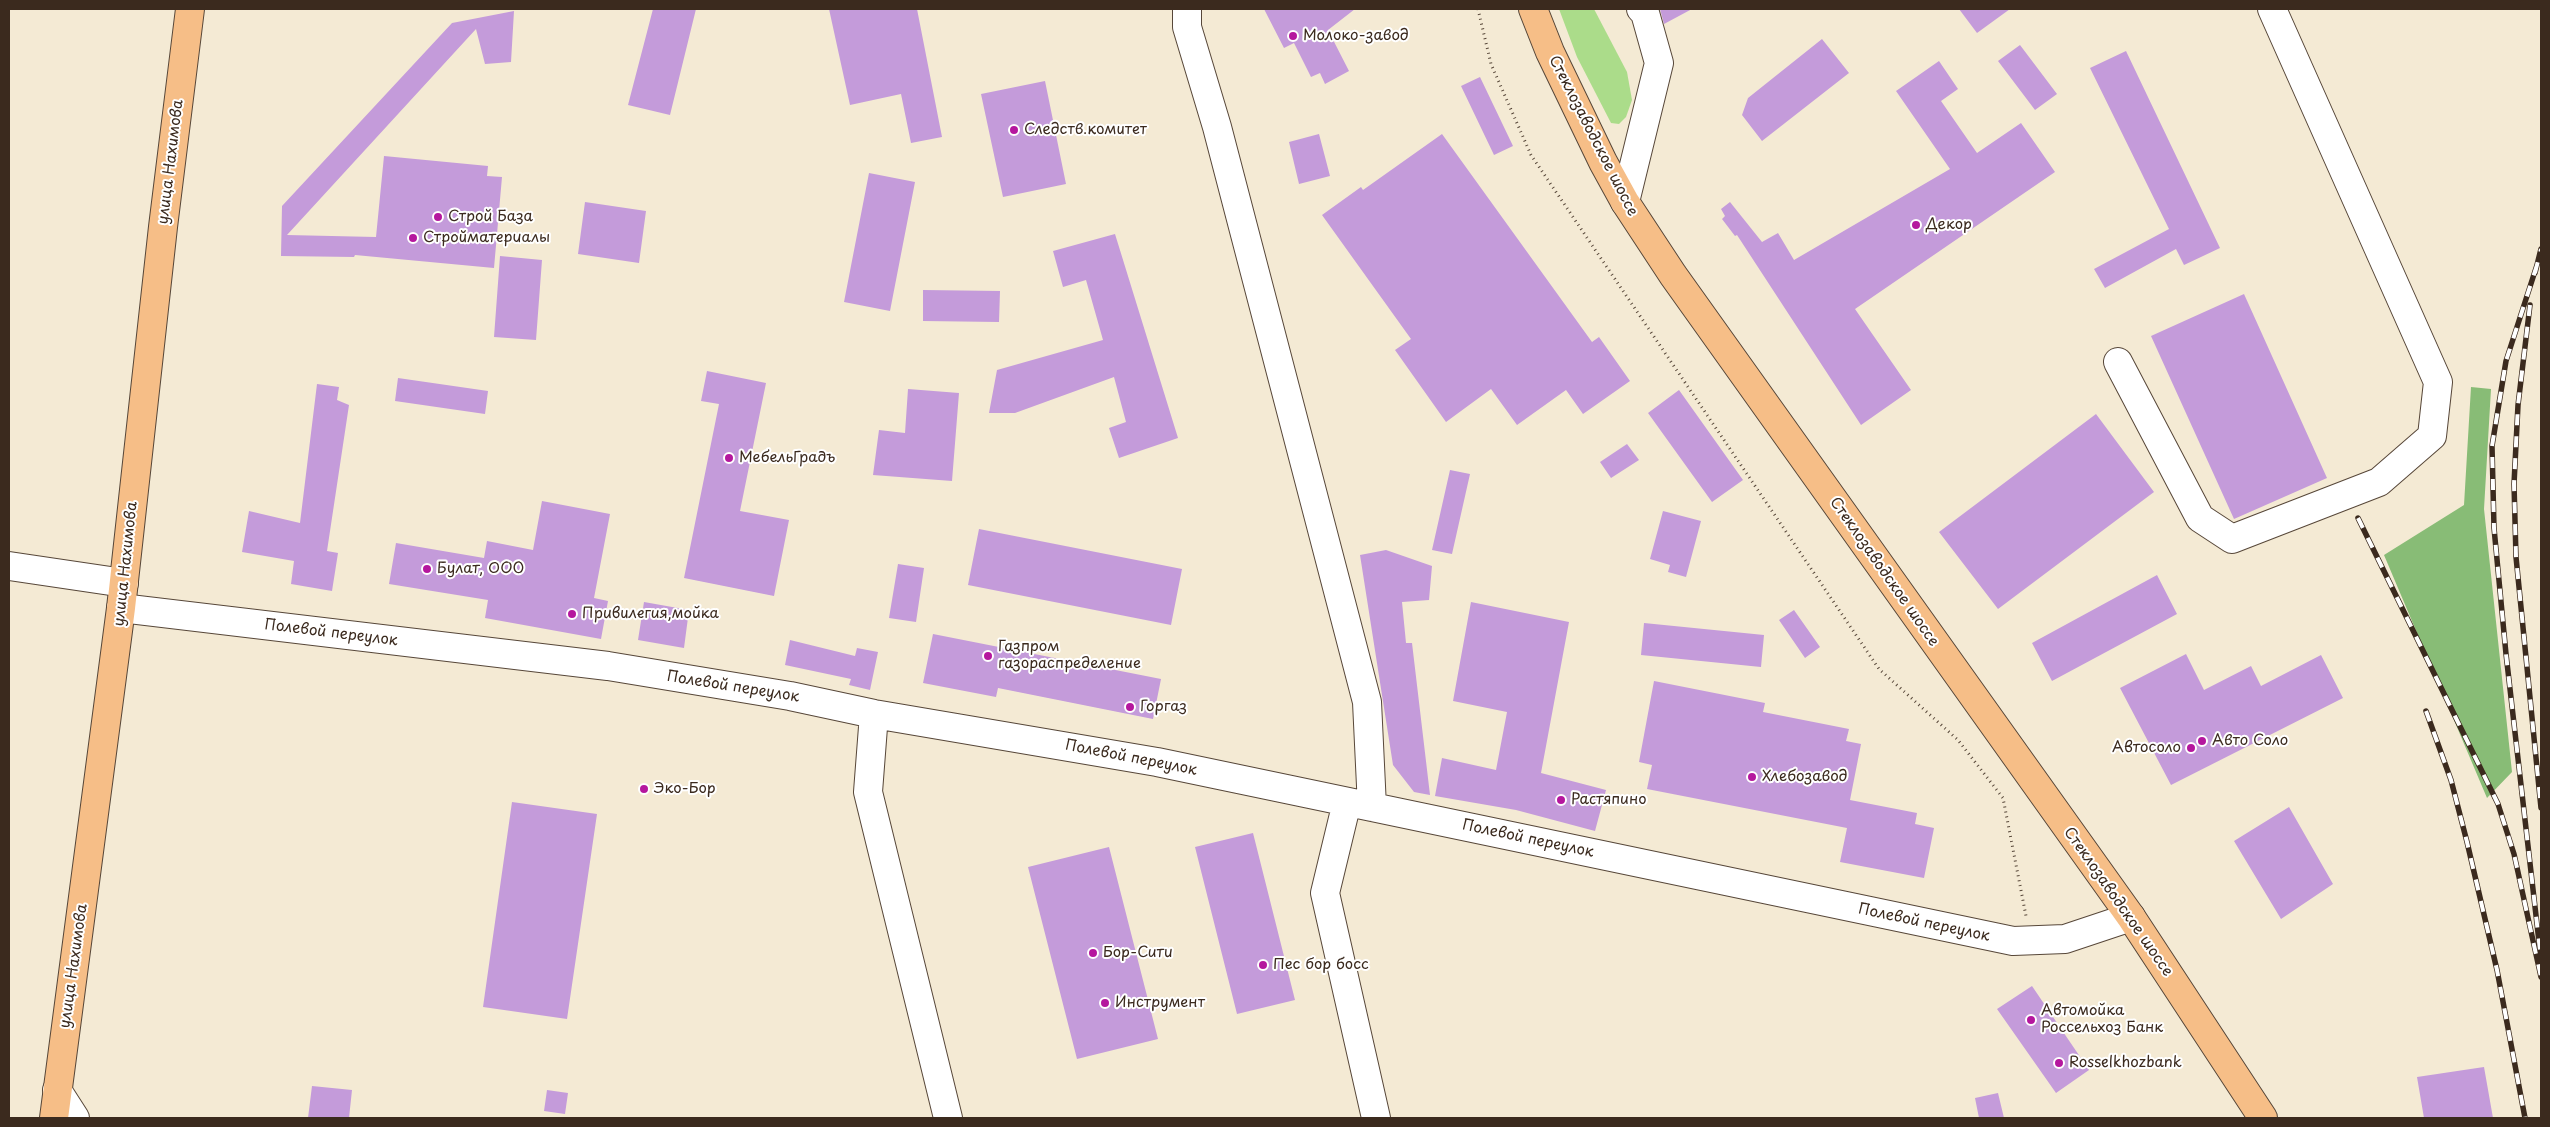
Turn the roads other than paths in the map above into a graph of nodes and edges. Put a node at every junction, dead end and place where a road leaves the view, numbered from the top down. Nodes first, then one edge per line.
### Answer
1 (190, 9) edge
2 (1187, 9) edge
3 (1533, 9) edge
4 (1641, 9) edge
5 (2272, 9) edge
6 (1625, 202) junction
7 (2118, 362) dead end
8 (9, 566) edge
9 (123, 595) junction
10 (874, 714) junction
11 (1359, 804) junction
12 (2130, 917) junction
13 (58, 1090) junction
14 (54, 1118) edge
15 (75, 1118) edge
16 (948, 1118) edge
17 (1376, 1118) edge
18 (2263, 1118) edge

1 - 9 main road, улица Нахимова
2 - 11 street
3 - 6 main road, Стеклозаводское шоссе
4 - 6 street
5 - 7 street
6 - 12 main road, Стеклозаводское шоссе
8 - 9 street, Полевой переулок
9 - 10 street, Полевой переулок
9 - 13 main road, улица Нахимова
10 - 11 street, Полевой переулок
10 - 16 street
11 - 12 street, Полевой переулок
11 - 17 street
12 - 18 main road, Стеклозаводское шоссе
13 - 14 main road, улица Нахимова
13 - 15 street

